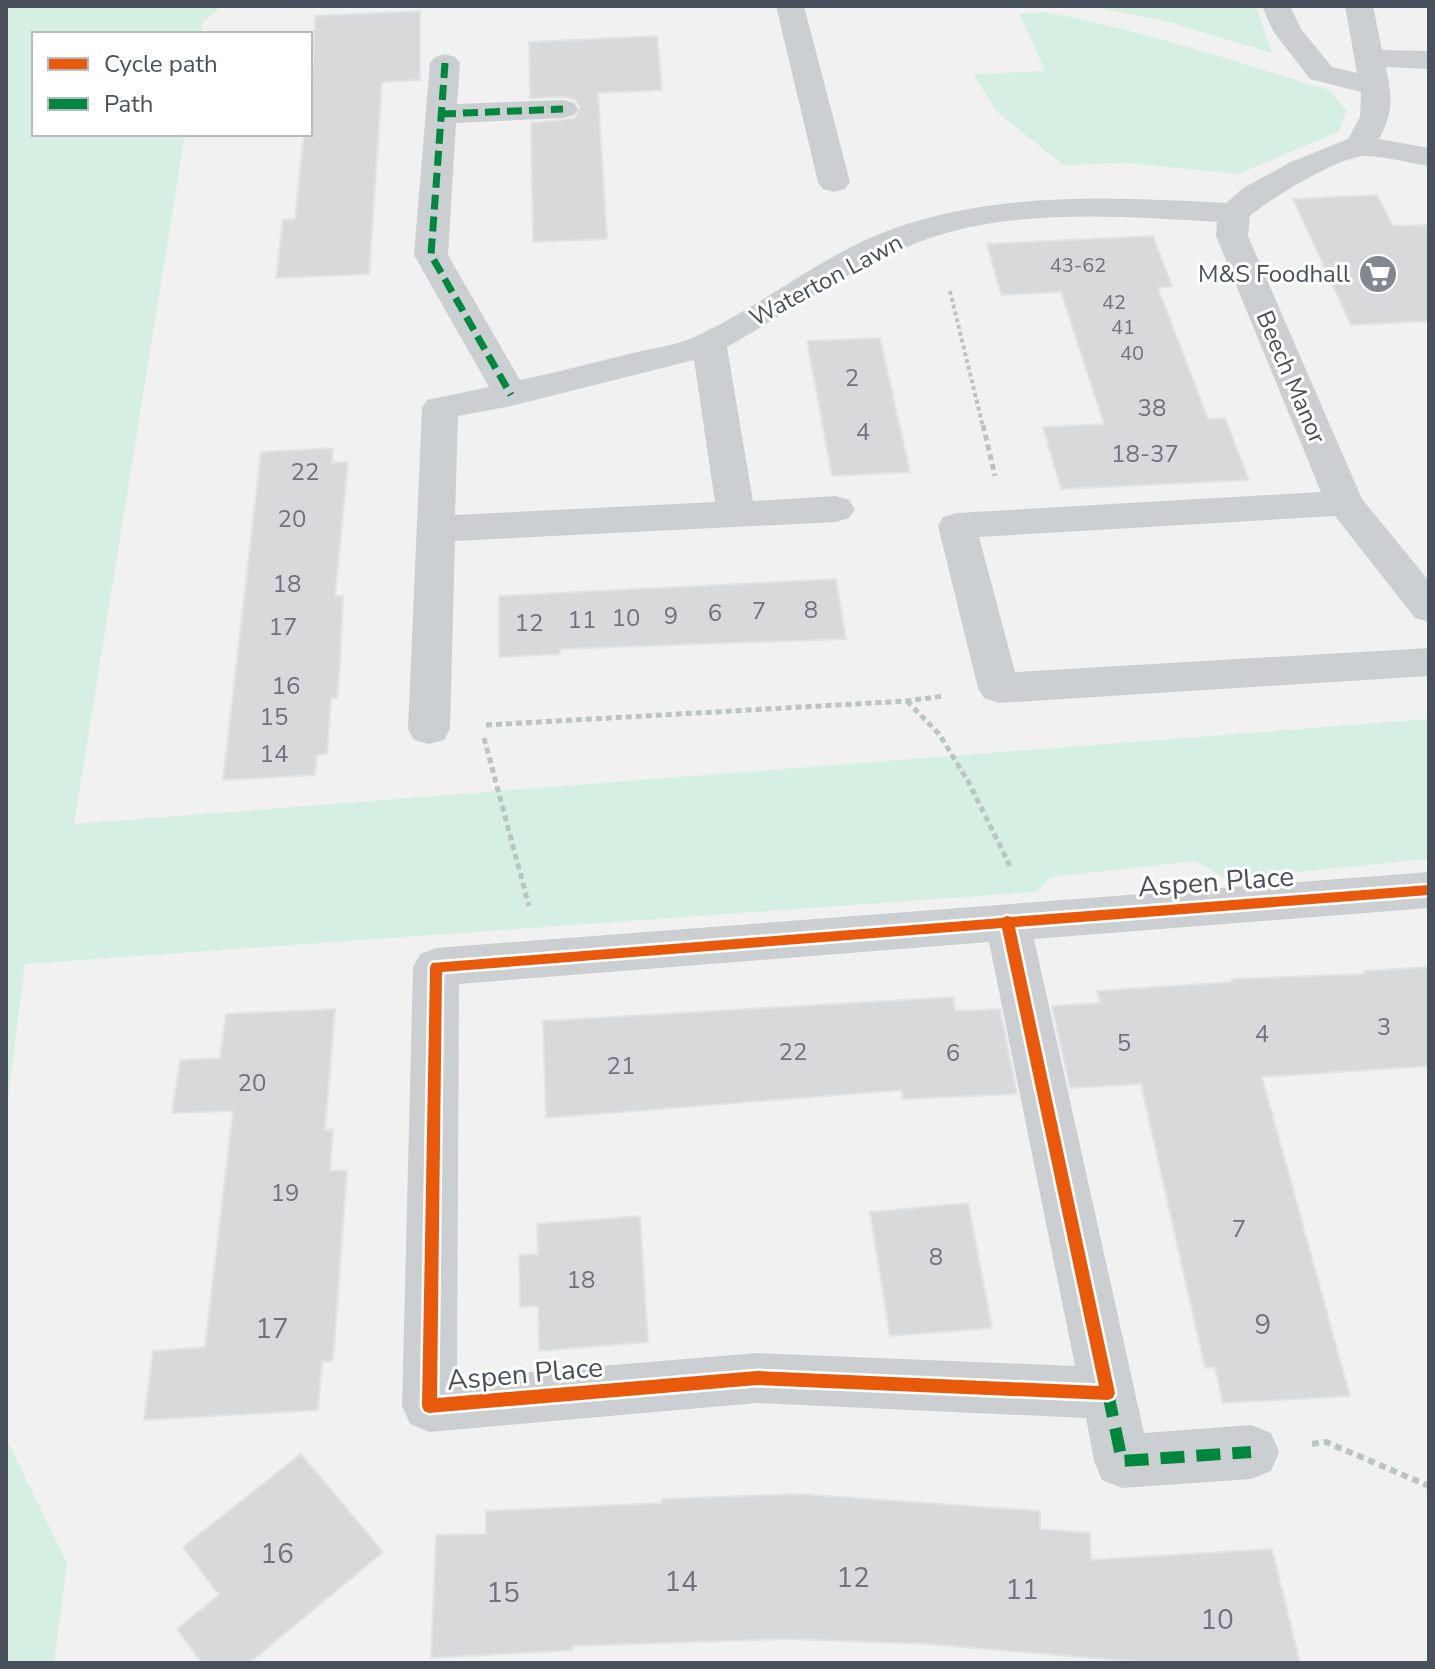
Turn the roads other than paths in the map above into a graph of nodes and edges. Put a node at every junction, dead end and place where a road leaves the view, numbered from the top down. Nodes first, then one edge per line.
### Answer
1 (790, 6) edge
2 (1276, 6) edge
3 (1359, 6) edge
4 (1429, 60) edge
5 (445, 63) dead end
6 (1372, 72) junction
7 (563, 109) dead end
8 (441, 114) junction
9 (1360, 145) junction
10 (1429, 157) edge
11 (834, 182) dead end
12 (1234, 213) junction
13 (709, 344) junction
14 (511, 395) junction
15 (1345, 503) junction
16 (836, 509) dead end
17 (736, 515) junction
18 (434, 529) junction
19 (1429, 608) edge
20 (1429, 662) edge
21 (429, 729) dead end
22 (1429, 890) edge
23 (1022, 920) junction
24 (1108, 1393) junction
25 (1251, 1452) road end

1 - 11 street
2 - 6 street
3 - 6 street
4 - 6 street
5 - 8 street
6 - 9 street
7 - 8 street
8 - 14 street
9 - 10 street
9 - 12 street
12 - 13 street, Waterton Lawn
12 - 15 street, Beech Manor
13 - 14 street, Waterton Lawn
13 - 17 street
14 - 18 street, Waterton Lawn
15 - 19 street, Beech Manor
15 - 20 street
16 - 17 street
17 - 18 street
18 - 21 street, Waterton Lawn
22 - 23 street, Aspen Place
23 - 24 street
23 - 24 street, Aspen Place
24 - 25 street

